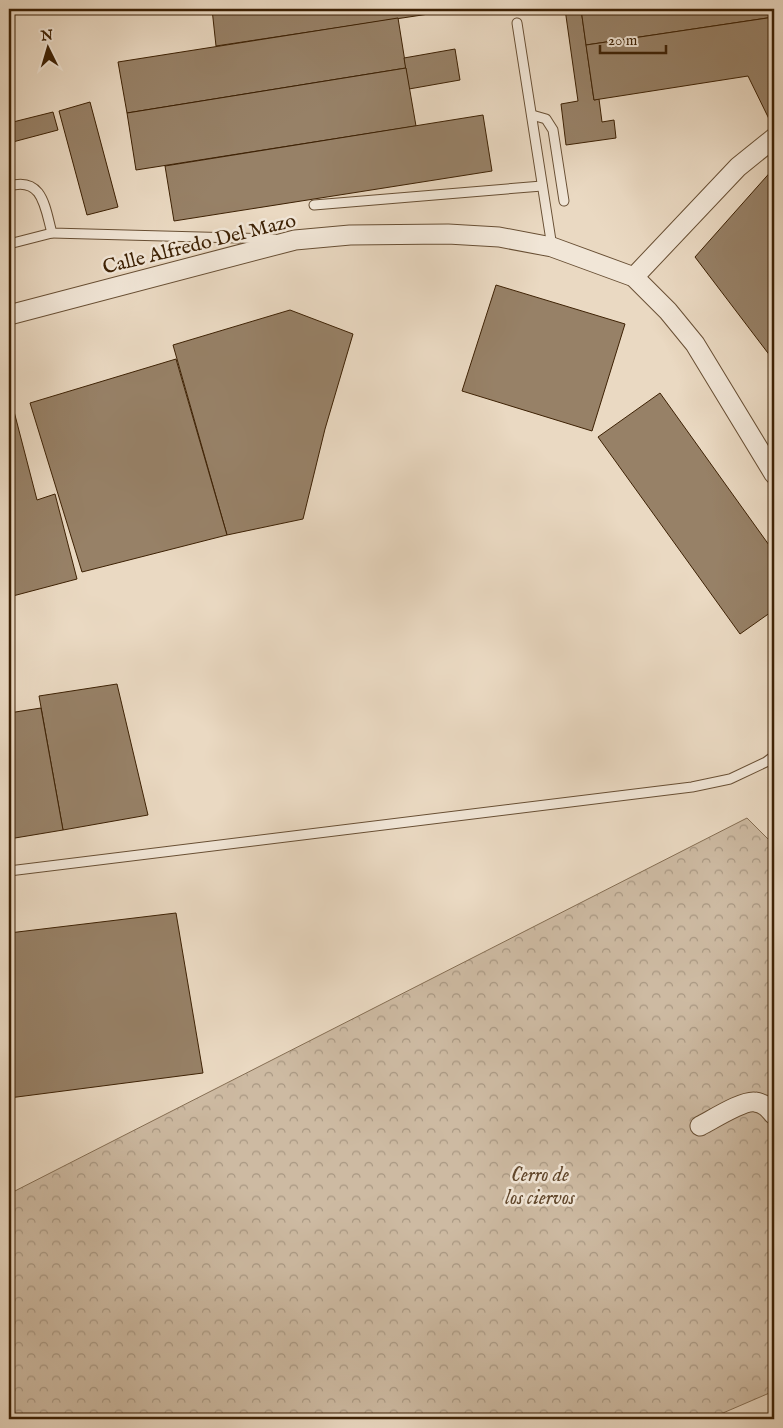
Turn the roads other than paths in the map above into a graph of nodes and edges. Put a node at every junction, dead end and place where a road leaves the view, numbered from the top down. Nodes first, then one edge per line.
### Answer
1 (517, 23) dead end
2 (532, 115) junction
3 (774, 138) edge
4 (9, 186) edge
5 (542, 186) junction
6 (564, 200) dead end
7 (314, 206) dead end
8 (52, 233) junction
9 (295, 240) junction
10 (9, 244) edge
11 (552, 247) junction
12 (634, 277) junction
13 (9, 315) edge
14 (774, 474) edge
15 (774, 756) edge
16 (9, 871) edge
17 (774, 1115) edge
18 (700, 1126) dead end

1 - 2 lane
2 - 5 lane
2 - 6 lane
3 - 12 street
4 - 8 lane
5 - 7 lane
5 - 11 lane
8 - 9 lane
8 - 10 lane
9 - 11 street, Calle Alfredo Del Mazo
9 - 13 street, Calle Alfredo Del Mazo
11 - 12 street, Calle Alfredo Del Mazo
12 - 14 street, Calle Alfredo Del Mazo
15 - 16 lane
17 - 18 street

